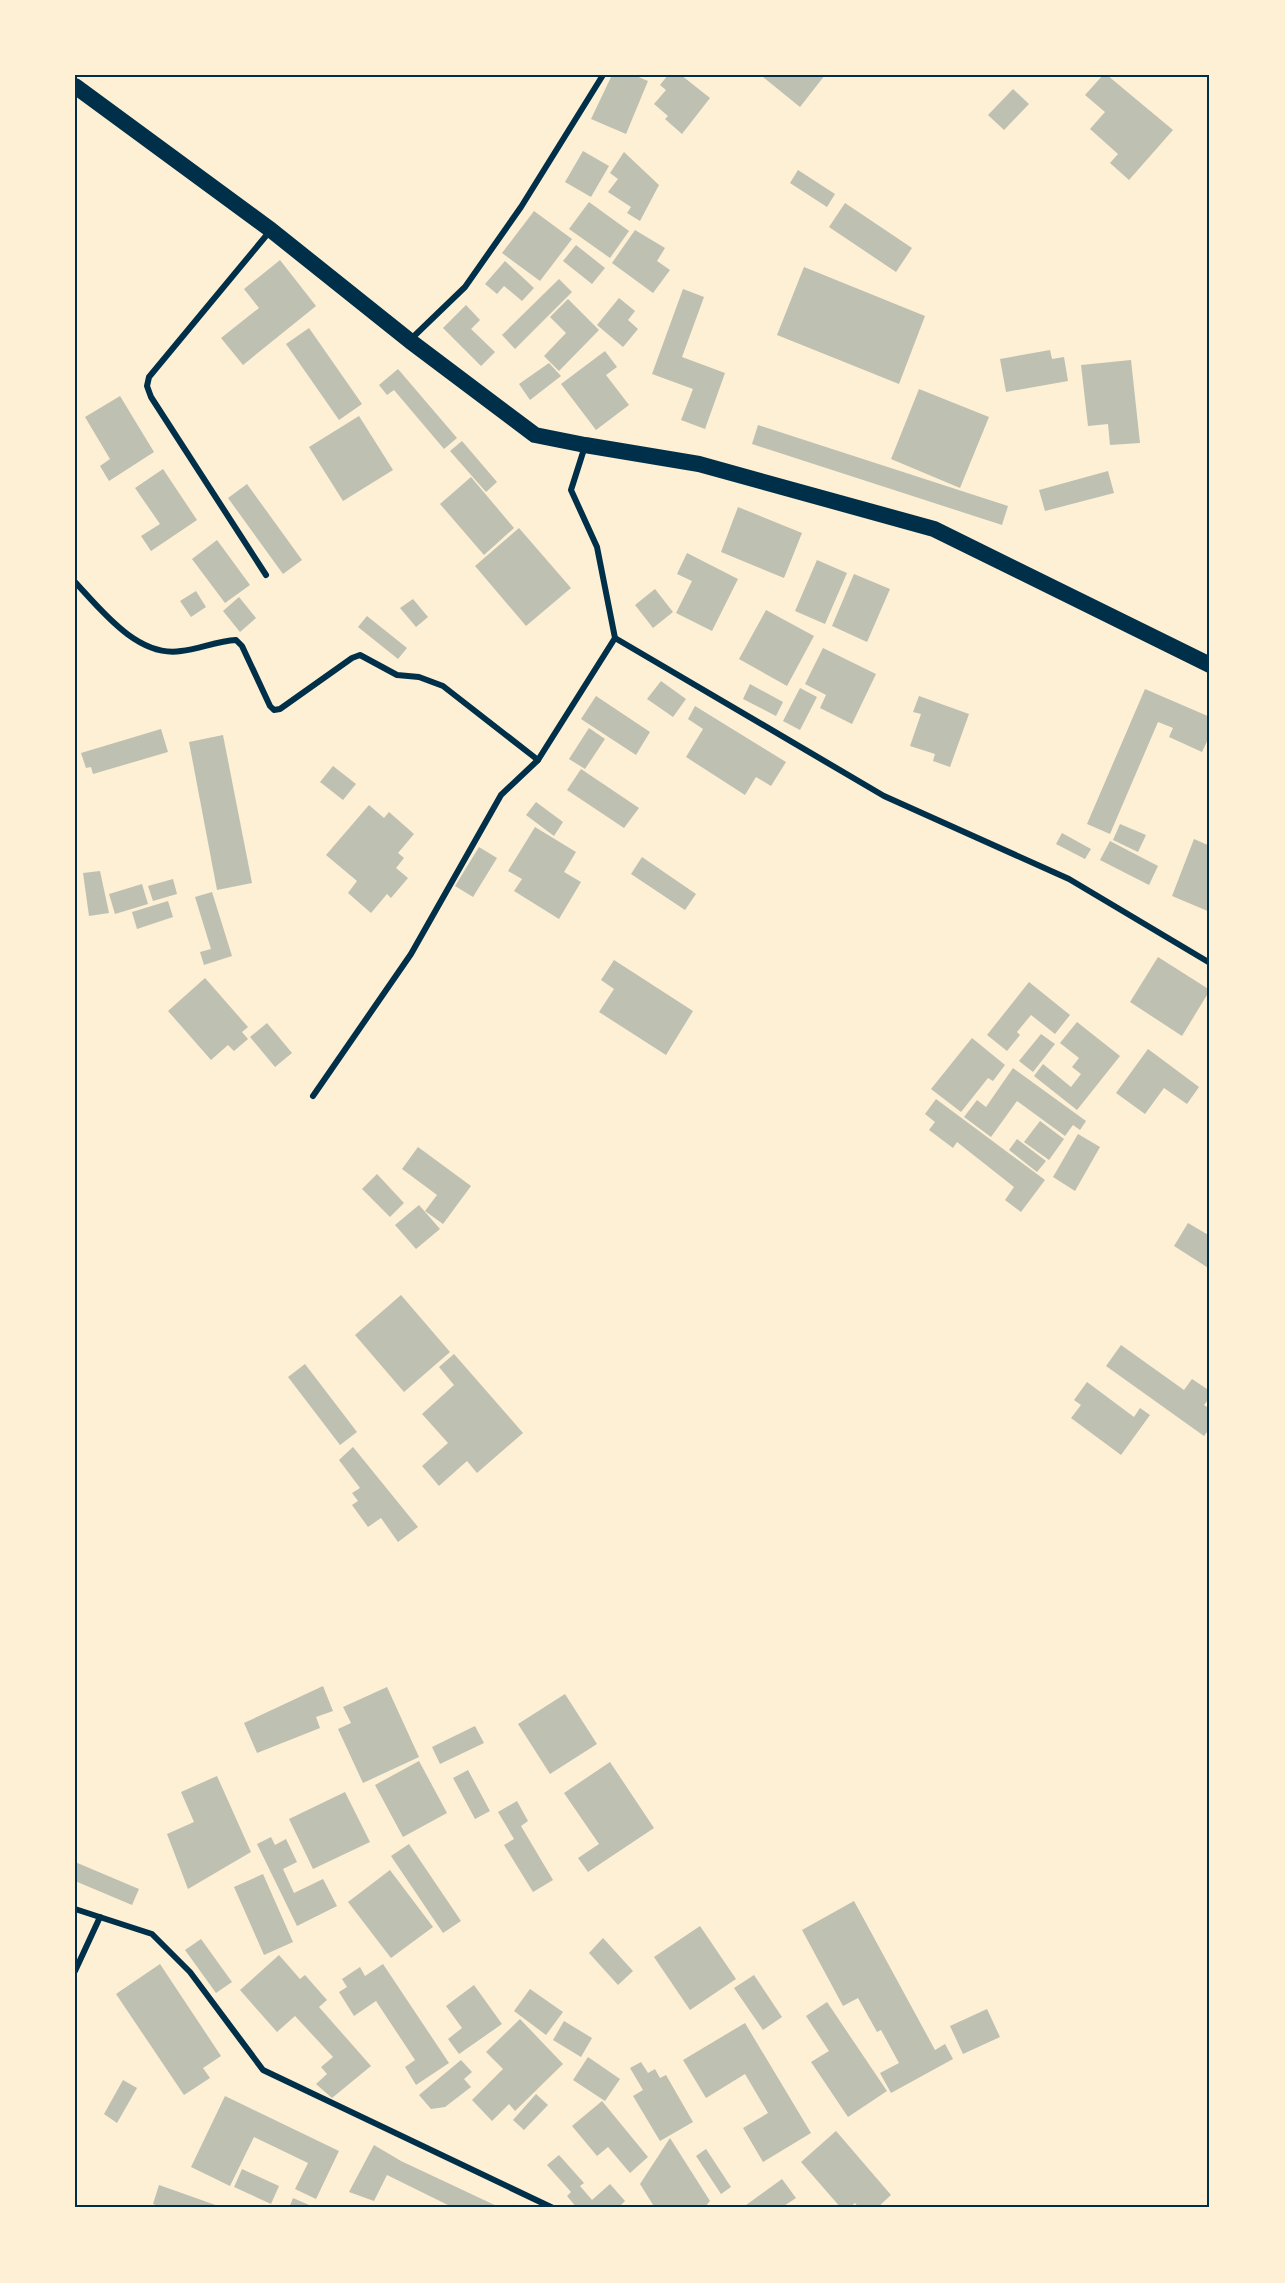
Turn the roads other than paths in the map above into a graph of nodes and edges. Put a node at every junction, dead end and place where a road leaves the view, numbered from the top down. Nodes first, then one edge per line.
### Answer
1 (603, 75) edge
2 (75, 86) edge
3 (271, 230) junction
4 (410, 341) junction
5 (585, 445) junction
6 (266, 575) dead end
7 (75, 582) edge
8 (615, 638) junction
9 (1210, 665) edge
10 (538, 760) junction
11 (1210, 963) edge
12 (313, 1095) dead end
13 (75, 1910) edge
14 (100, 1917) junction
15 (75, 1971) edge
16 (553, 2208) edge

1 - 4 street
2 - 3 highway
3 - 4 highway
3 - 6 street
4 - 5 highway
5 - 8 street
5 - 9 highway
7 - 10 street
8 - 10 street
8 - 11 street
10 - 12 street
13 - 14 street
14 - 15 street
14 - 16 street

